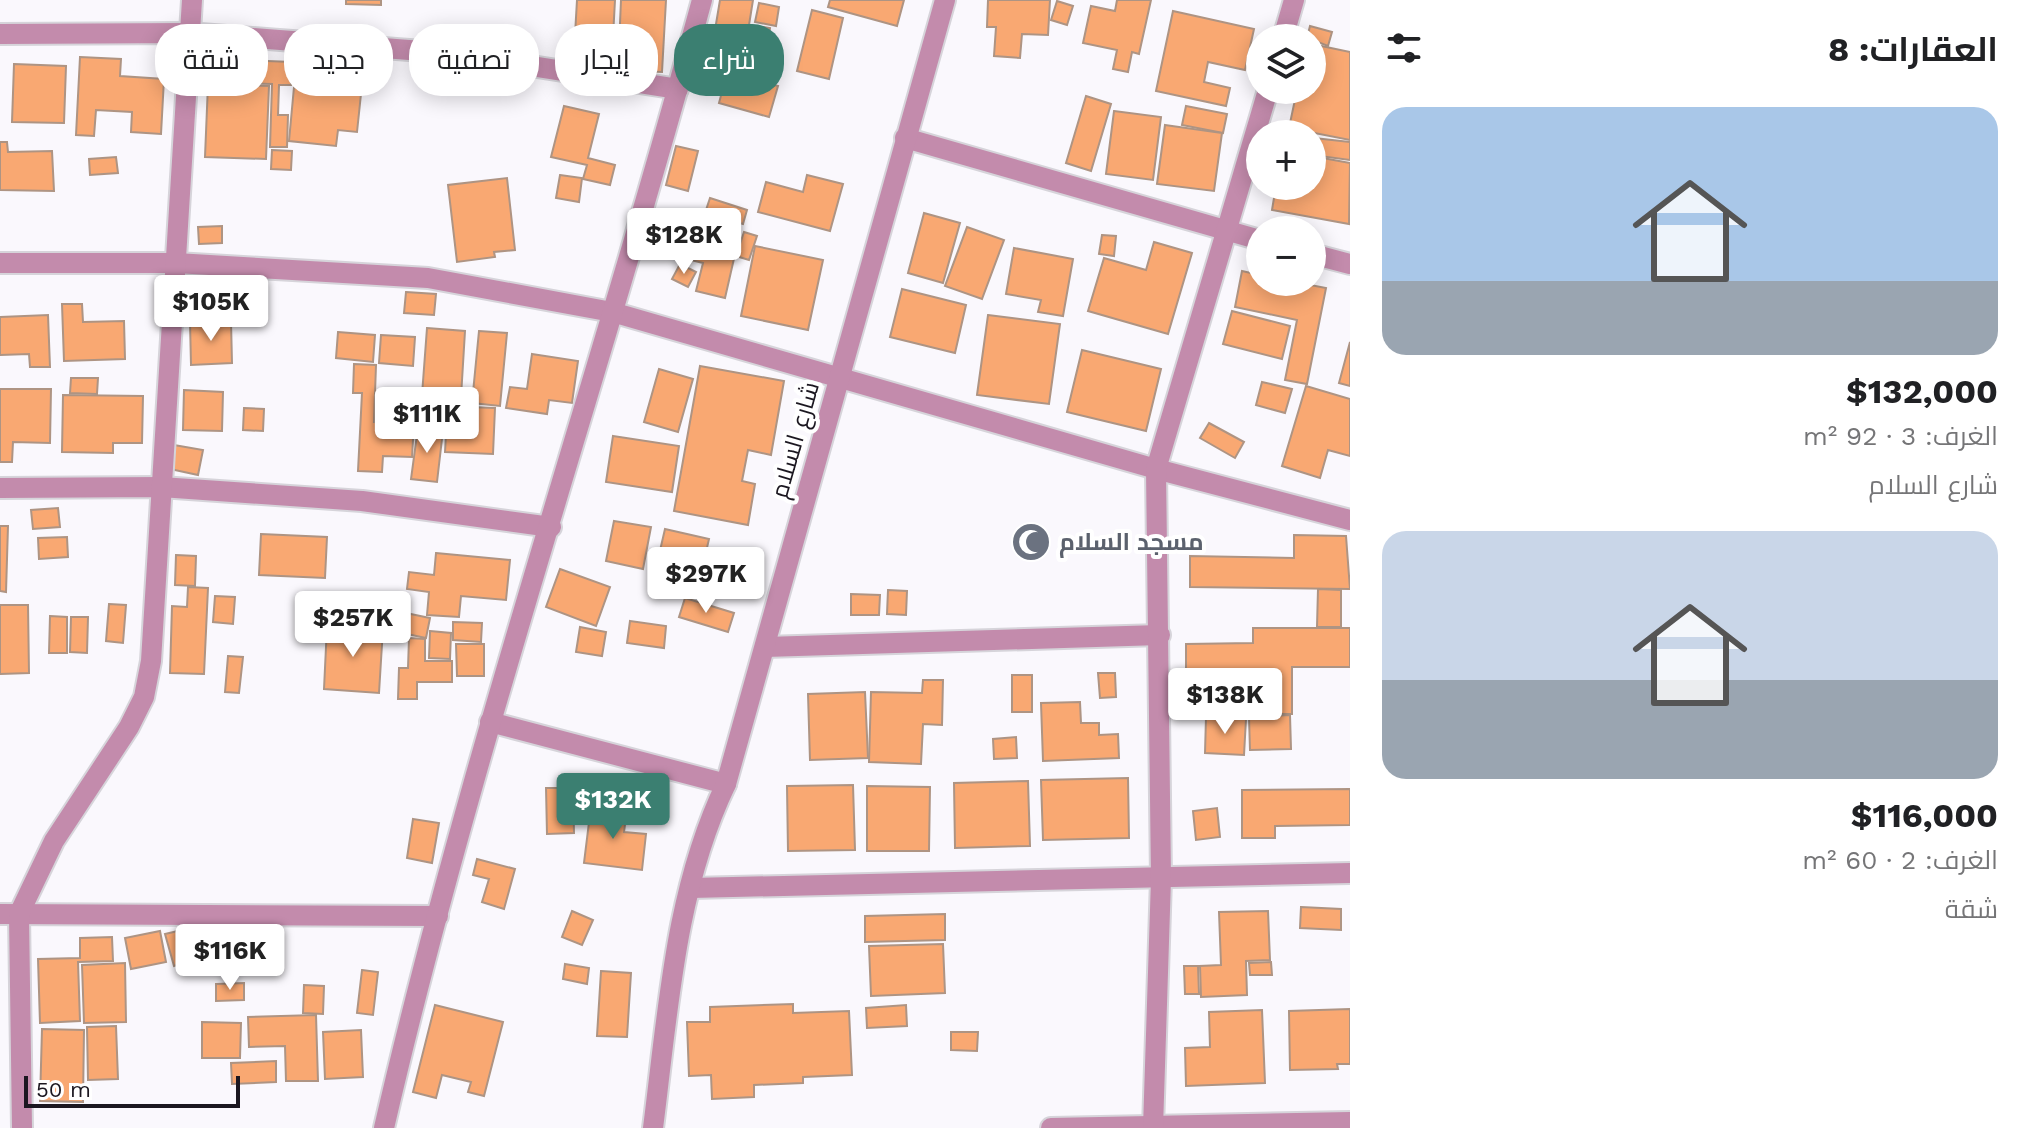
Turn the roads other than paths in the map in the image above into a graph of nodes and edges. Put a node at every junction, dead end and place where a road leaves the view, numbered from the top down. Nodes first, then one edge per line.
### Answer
1 (192, 0) edge
2 (702, 0) edge
3 (945, 0) edge
4 (1294, 0) edge
5 (189, 24) edge
6 (696, 24) edge
7 (1287, 24) edge
8 (155, 33) edge
9 (0, 34) edge
10 (268, 39) edge
11 (674, 88) edge
12 (185, 96) edge
13 (676, 96) edge
14 (1264, 104) edge
15 (905, 138) junction
16 (1228, 231) junction
17 (1246, 236) edge
18 (1326, 258) edge
19 (0, 263) edge
20 (176, 263) junction
21 (1350, 264) edge
22 (612, 312) junction
23 (840, 375) junction
24 (1156, 469) junction
25 (161, 487) junction
26 (0, 488) edge
27 (1350, 520) edge
28 (551, 527) junction
29 (1160, 635) junction
30 (765, 647) junction
31 (490, 722) junction
32 (726, 784) junction
33 (1350, 873) edge
34 (1161, 879) junction
35 (691, 888) junction
36 (10, 914) edge
37 (438, 916) junction
38 (1350, 1122) edge
39 (1153, 1126) edge
40 (22, 1128) edge
41 (384, 1128) edge
42 (653, 1128) edge
43 (1051, 1128) edge

1 - 5 street
2 - 6 street
3 - 15 street, شارع السلام
4 - 7 street
8 - 9 street
10 - 11 street
12 - 20 street
13 - 22 street
14 - 16 street
15 - 16 street
15 - 23 street, شارع السلام
16 - 17 street
16 - 24 street
18 - 21 street
19 - 20 street
20 - 22 street
20 - 25 street
22 - 23 street
22 - 28 street
23 - 24 street
23 - 30 street, شارع السلام
24 - 27 street
24 - 29 street
25 - 26 street
25 - 28 street
25 - 36 street
28 - 31 street
29 - 30 street
29 - 34 street
30 - 32 street, شارع السلام
31 - 32 street
31 - 37 street
32 - 35 street, شارع السلام
33 - 34 street
34 - 35 street
34 - 39 street
35 - 42 street, شارع السلام
36 - 37 street
36 - 40 street
37 - 41 street
38 - 39 street
39 - 43 street

